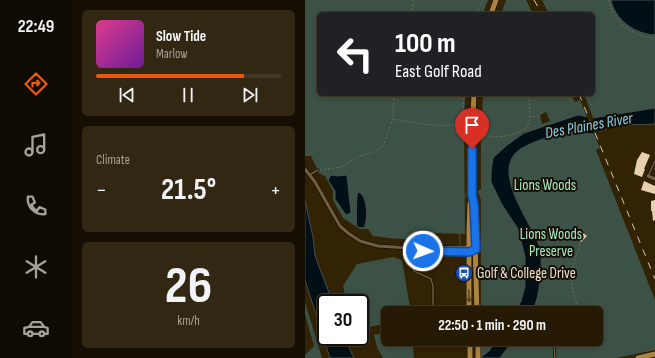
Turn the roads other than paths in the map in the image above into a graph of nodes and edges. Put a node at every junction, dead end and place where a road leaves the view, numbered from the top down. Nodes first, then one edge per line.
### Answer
1 (496, 0) edge
2 (492, 12) edge
3 (474, 96) edge
4 (655, 160) edge
5 (305, 169) edge
6 (318, 170) road end
7 (310, 175) junction
8 (648, 176) joint
9 (655, 179) edge
10 (472, 195) junction
11 (409, 248) junction
12 (469, 249) junction
13 (476, 249) junction
14 (433, 306) edge
15 (469, 306) edge
16 (477, 306) edge
17 (470, 346) edge
18 (478, 346) edge
19 (554, 346) edge
20 (655, 354) edge
21 (470, 358) edge
22 (478, 358) edge
23 (555, 358) edge
24 (638, 358) edge

1 - 2 main road
3 - 10 main road
4 - 8 lane
5 - 7 street
6 - 7 lane
7 - 11 street
8 - 9 street
10 - 12 main road
10 - 13 main road
11 - 12 street
11 - 14 lane
12 - 13 street
12 -> 15 main road
13 - 16 main road
17 - 21 main road
18 - 22 main road
19 - 23 lane
20 - 24 main road

